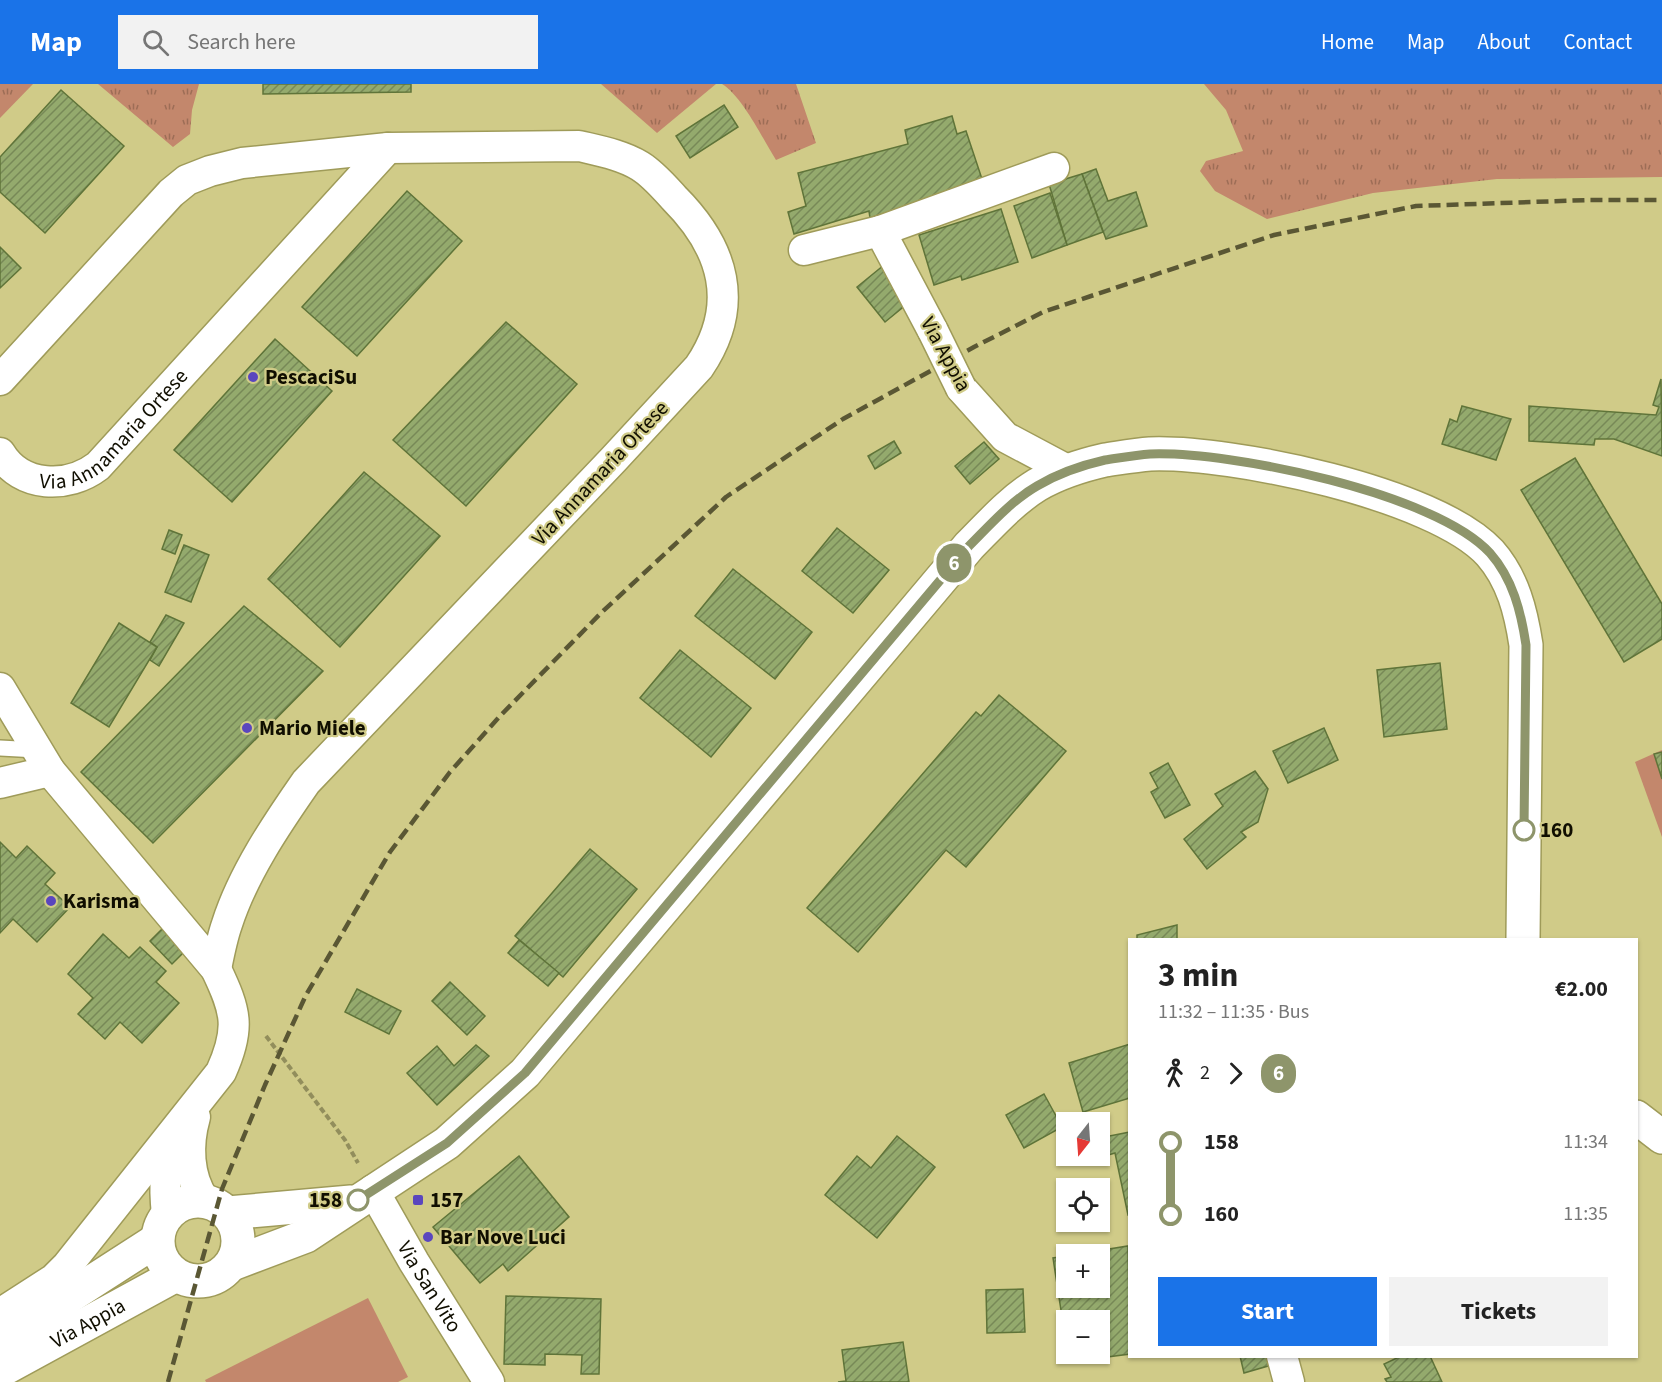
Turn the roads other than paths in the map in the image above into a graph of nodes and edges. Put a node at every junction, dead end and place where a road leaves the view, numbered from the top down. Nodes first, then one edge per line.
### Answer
1 (388, 148) junction
2 (1054, 168) dead end
3 (880, 231) junction
4 (804, 250) dead end
5 (0, 380) edge
6 (0, 453) edge
7 (1069, 471) junction
8 (0, 688) edge
9 (0, 748) edge
10 (44, 761) junction
11 (0, 783) edge
12 (1523, 938) edge
13 (216, 969) junction
14 (200, 1100) junction
15 (1638, 1119) edge
16 (1662, 1137) edge
17 (365, 1196) junction
18 (216, 1207) junction
19 (162, 1228) junction
20 (232, 1264) junction
21 (176, 1275) junction
22 (0, 1314) edge
23 (0, 1341) edge
24 (1283, 1358) edge
25 (0, 1371) edge
26 (489, 1382) edge
27 (1289, 1382) edge

1 - 5 street, Via Annamaria Ortese
1 - 6 street, Via Annamaria Ortese
1 - 13 street, Via Annamaria Ortese
2 - 3 street
3 - 4 street
3 - 7 street, Via Appia, bridge
7 - 12 main road, Via Appia
7 - 17 main road, Via Appia
8 - 10 street
9 - 10 lane
10 - 11 street
10 - 13 street
13 - 14 street
14 - 18 street
14 - 19 street
14 - 22 street
15 - 16 main road
17 - 18 main road, Via Appia
17 - 20 main road, Via Appia
17 - 26 street, Via San Vito
18 - 19 main road, Via Appia
18 - 20 main road
19 - 21 main road
19 - 23 main road, Via Appia
20 - 21 main road, Via Appia
21 - 25 main road, Via Appia
24 - 27 street

